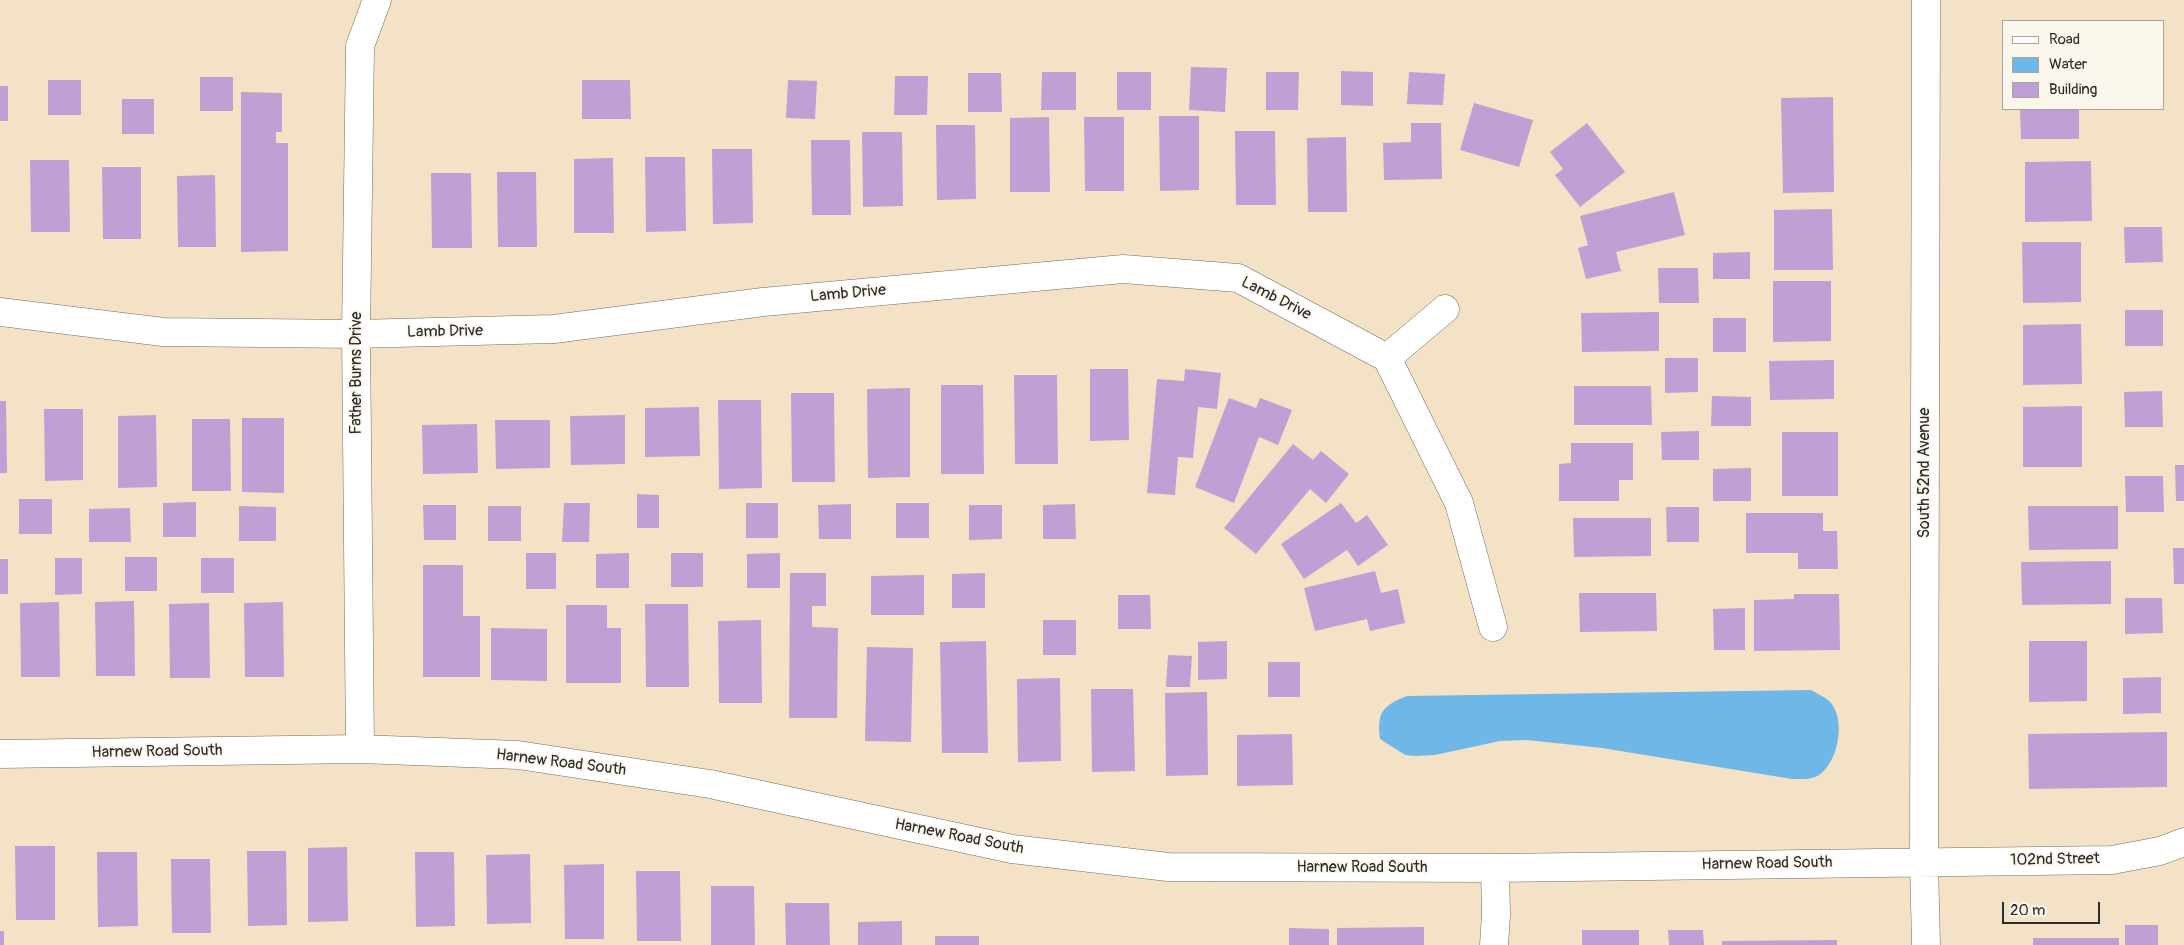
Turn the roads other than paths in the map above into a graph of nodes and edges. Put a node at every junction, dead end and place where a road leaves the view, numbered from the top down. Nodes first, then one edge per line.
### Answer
1 (377, 0) edge
2 (1926, 0) edge
3 (1445, 309) dead end
4 (0, 312) edge
5 (356, 334) junction
6 (1386, 358) junction
7 (1492, 627) dead end
8 (360, 749) junction
9 (0, 754) edge
10 (2184, 842) edge
11 (1924, 862) junction
12 (1495, 868) junction
13 (1494, 945) edge
14 (1926, 945) edge

1 - 5 street, Father Burns Drive
2 - 11 street, South 52nd Avenue
3 - 6 street
4 - 5 street, Lamb Drive
5 - 6 street, Lamb Drive
5 - 8 street, Father Burns Drive
6 - 7 street
8 - 9 street, Harnew Road South
8 - 12 street, Harnew Road South
10 - 11 street, 102nd Street
11 - 12 street, Harnew Road South
11 - 14 street, South 52nd Avenue
12 - 13 street

